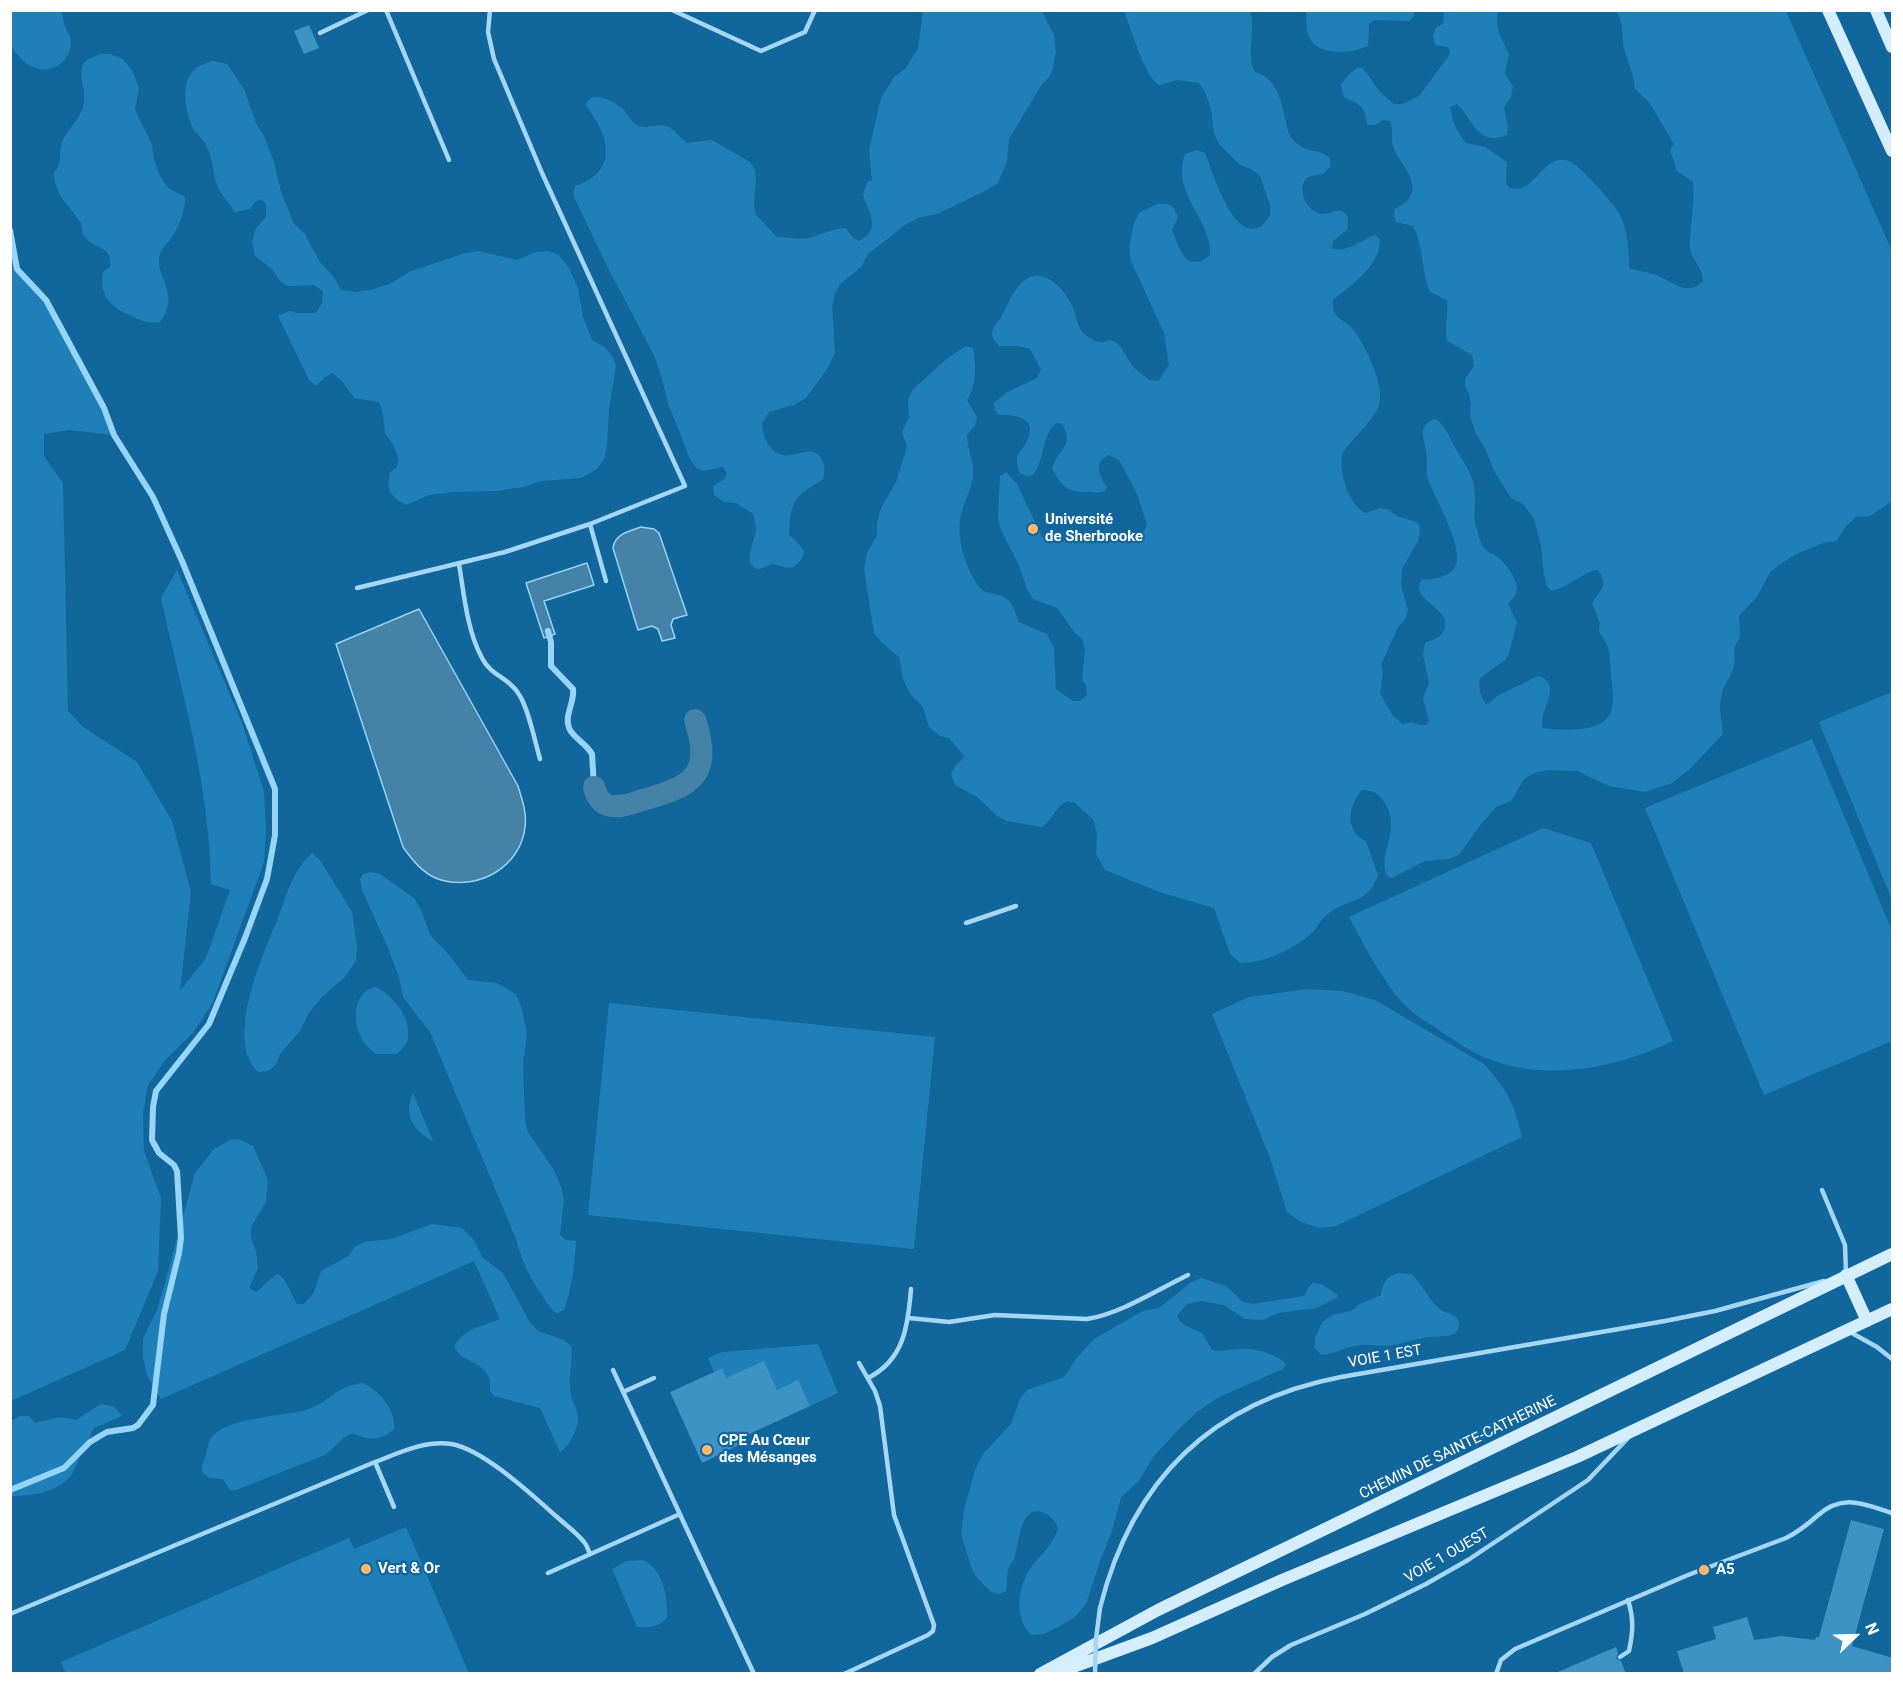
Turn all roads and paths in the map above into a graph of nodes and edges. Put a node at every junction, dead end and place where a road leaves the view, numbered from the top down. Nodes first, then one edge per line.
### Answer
1 (368, 10) edge
2 (386, 10) edge
3 (490, 10) edge
4 (672, 10) edge
5 (815, 10) edge
6 (1828, 10) edge
7 (1876, 10) edge
8 (320, 33) dead end
9 (1893, 47) edge
10 (1893, 152) edge
11 (450, 160) dead end
12 (590, 524) junction
13 (459, 564) junction
14 (606, 581) dead end
15 (357, 588) dead end
16 (540, 759) dead end
17 (1016, 906) dead end
18 (966, 923) dead end
19 (1822, 1190) dead end
20 (1893, 1254) edge
21 (1188, 1275) dead end
22 (1846, 1275) junction
23 (911, 1289) dead end
24 (1893, 1309) edge
25 (909, 1318) junction
26 (1867, 1321) junction
27 (1848, 1330) junction
28 (1893, 1359) edge
29 (859, 1363) dead end
30 (613, 1370) dead end
31 (654, 1378) dead end
32 (868, 1378) junction
33 (623, 1392) junction
34 (1634, 1431) junction
35 (375, 1462) junction
36 (394, 1507) dead end
37 (1893, 1513) edge
38 (680, 1514) junction
39 (590, 1554) junction
40 (548, 1573) dead end
41 (1628, 1600) junction
42 (10, 1614) edge
43 (1620, 1658) dead end
44 (754, 1674) edge
45 (844, 1674) edge
46 (1040, 1674) edge
47 (1054, 1674) edge
48 (1095, 1674) edge
49 (1254, 1674) edge
50 (1496, 1674) edge

1 - 8 lane
2 - 11 lane
3 - 12 lane
4 - 5 lane
6 - 10 main road
7 - 9 main road
12 - 13 lane
12 - 14 lane
13 - 15 lane
13 - 16 lane
17 - 18 lane
19 - 22 lane
20 - 22 main road, CHEMIN DE SAINTE-CATHERINE
21 - 25 lane
22 - 26 main road
22 - 46 main road, CHEMIN DE SAINTE-CATHERINE
22 - 48 lane, VOIE 1 EST, bridge
23 - 25 lane
24 - 26 main road
25 - 32 lane
26 - 27 main road
27 - 28 lane
27 - 34 main road
29 - 32 lane
30 - 33 lane
31 - 33 lane
32 - 45 lane
33 - 38 lane
34 - 47 main road
34 - 49 lane, VOIE 1 OUEST
35 - 36 lane
35 - 39 lane
35 - 42 lane
37 - 41 lane
38 - 39 lane
38 - 44 lane
39 - 40 lane
41 - 43 lane
41 - 50 lane

